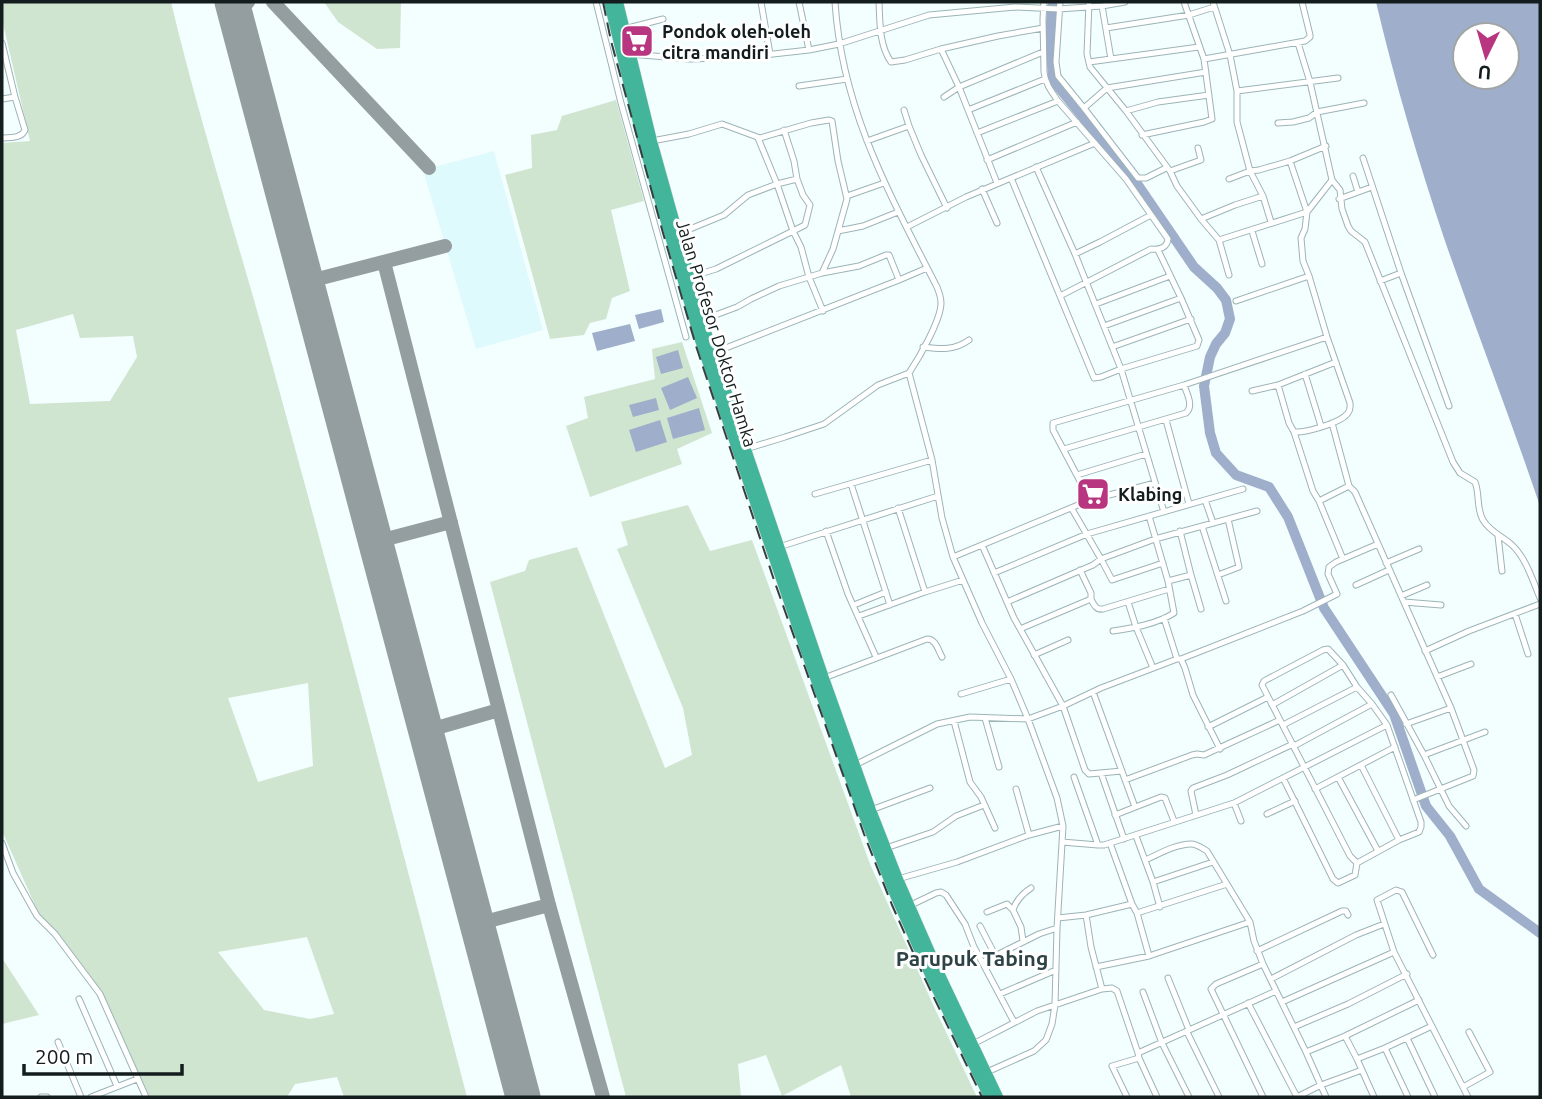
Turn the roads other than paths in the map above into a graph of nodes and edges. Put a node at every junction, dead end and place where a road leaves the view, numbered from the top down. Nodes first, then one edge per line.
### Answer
1 (596, 2) edge
2 (609, 2) edge
3 (618, 2) edge
4 (761, 2) edge
5 (799, 2) edge
6 (835, 2) edge
7 (879, 2) edge
8 (962, 2) edge
9 (989, 2) edge
10 (1125, 2) edge
11 (1184, 2) edge
12 (1302, 2) edge
13 (1089, 4) edge
14 (1214, 4) edge
15 (1044, 5) edge
16 (1059, 6) edge
17 (1102, 6) junction
18 (989, 9) junction
19 (963, 11) junction
20 (1189, 15) junction
21 (663, 19) dead end
22 (1043, 28) junction
23 (1106, 28) junction
24 (624, 29) junction
25 (880, 32) junction
26 (618, 40) junction
27 (605, 42) junction
28 (2, 43) edge
29 (1298, 43) junction
30 (839, 44) junction
31 (1199, 47) junction
32 (941, 49) junction
33 (808, 50) junction
34 (1043, 52) junction
35 (631, 54) junction
36 (770, 54) junction
37 (1230, 55) junction
38 (1111, 59) junction
39 (1204, 59) junction
40 (1089, 62) junction
41 (4, 63) edge
42 (1206, 72) junction
43 (1338, 78) dead end
44 (847, 79) junction
45 (1045, 79) junction
46 (1310, 82) junction
47 (799, 86) dead end
48 (959, 88) junction
49 (1107, 88) junction
50 (1237, 91) junction
51 (1209, 95) junction
52 (15, 97) junction
53 (944, 97) dead end
54 (2, 99) edge
55 (1058, 101) junction
56 (1364, 103) dead end
57 (1084, 108) junction
58 (904, 110) dead end
59 (968, 110) junction
60 (1126, 111) junction
61 (1317, 112) junction
62 (1077, 122) junction
63 (1278, 123) dead end
64 (909, 126) junction
65 (784, 130) junction
66 (978, 133) junction
67 (1142, 135) junction
68 (2, 138) edge
69 (758, 138) junction
70 (652, 141) junction
71 (866, 141) junction
72 (1095, 143) junction
73 (1326, 146) junction
74 (1198, 148) dead end
75 (1363, 158) dead end
76 (987, 160) junction
77 (1290, 161) junction
78 (1037, 167) junction
79 (1168, 169) junction
80 (1250, 171) junction
81 (657, 175) junction
82 (1353, 176) dead end
83 (1011, 177) junction
84 (797, 179) junction
85 (1229, 179) dead end
86 (1332, 180) junction
87 (884, 183) junction
88 (997, 183) junction
89 (777, 184) junction
90 (1372, 187) junction
91 (982, 189) junction
92 (1358, 191) junction
93 (847, 196) junction
94 (1263, 196) junction
95 (1339, 199) junction
96 (947, 208) junction
97 (898, 212) junction
98 (1307, 212) junction
99 (1150, 215) junction
100 (1201, 219) junction
101 (1271, 222) junction
102 (998, 223) dead end
103 (907, 227) junction
104 (838, 230) junction
105 (793, 231) junction
106 (1252, 231) junction
107 (678, 234) junction
108 (1219, 240) junction
109 (1158, 250) junction
110 (1075, 254) junction
111 (1262, 264) dead end
112 (927, 268) junction
113 (822, 273) junction
114 (1401, 273) junction
115 (1229, 275) dead end
116 (1170, 276) junction
117 (1309, 276) junction
118 (690, 277) junction
119 (808, 277) junction
120 (899, 281) junction
121 (1380, 281) junction
122 (1086, 282) junction
123 (1060, 296) junction
124 (1181, 298) junction
125 (1236, 301) dead end
126 (1096, 304) junction
127 (823, 311) junction
128 (1191, 319) junction
129 (702, 320) junction
130 (1104, 326) junction
131 (686, 337) dead end
132 (1327, 337) junction
133 (969, 340) dead end
134 (1112, 346) junction
135 (923, 347) junction
136 (713, 353) junction
137 (1336, 362) junction
138 (1121, 369) junction
139 (909, 373) junction
140 (1305, 374) junction
141 (1184, 385) junction
142 (1278, 385) junction
143 (1252, 391) dead end
144 (722, 393) junction
145 (1129, 400) junction
146 (1449, 406) dead end
147 (1166, 420) junction
148 (1332, 424) junction
149 (1321, 426) junction
150 (1138, 427) junction
151 (1294, 432) junction
152 (746, 449) junction
153 (1063, 449) junction
154 (1146, 454) junction
155 (932, 460) junction
156 (1077, 475) junction
157 (1155, 483) junction
158 (851, 484) junction
159 (1349, 486) junction
160 (1242, 489) dead end
161 (816, 494) dead end
162 (938, 496) junction
163 (758, 498) junction
164 (1090, 500) junction
165 (1205, 500) junction
166 (1319, 501) junction
167 (1189, 504) junction
168 (898, 508) junction
169 (1072, 509) junction
170 (1257, 511) dead end
171 (1164, 512) junction
172 (1149, 516) junction
173 (1228, 519) junction
174 (862, 520) junction
175 (1213, 523) junction
176 (1202, 526) junction
177 (826, 531) junction
178 (1180, 531) junction
179 (1087, 534) junction
180 (1498, 536) junction
181 (1155, 538) junction
182 (1378, 544) junction
183 (982, 545) junction
184 (779, 547) junction
185 (1419, 549) dead end
186 (953, 557) junction
187 (1101, 559) junction
188 (1343, 559) junction
189 (1163, 563) junction
190 (1386, 563) junction
191 (1080, 570) junction
192 (1389, 570) junction
193 (1502, 571) dead end
194 (994, 573) junction
195 (1191, 575) junction
196 (1218, 575) junction
197 (962, 580) junction
198 (1168, 581) junction
199 (1356, 585) dead end
200 (1427, 585) dead end
201 (1169, 589) junction
202 (886, 592) junction
203 (925, 592) junction
204 (1540, 598) edge
205 (1091, 599) junction
206 (1402, 599) junction
207 (1226, 601) dead end
208 (1007, 602) junction
209 (1128, 603) junction
210 (1540, 604) edge
211 (854, 605) junction
212 (890, 605) junction
213 (1441, 605) dead end
214 (795, 606) junction
215 (1201, 609) dead end
216 (1515, 614) junction
217 (859, 617) junction
218 (1164, 618) junction
219 (801, 625) junction
220 (1136, 627) junction
221 (1020, 629) junction
222 (1113, 631) dead end
223 (1068, 639) dead end
224 (1425, 650) junction
225 (1528, 654) dead end
226 (1034, 655) junction
227 (876, 657) junction
228 (942, 657) dead end
229 (1179, 659) junction
230 (1471, 664) dead end
231 (1343, 665) junction
232 (1153, 668) junction
233 (1437, 677) junction
234 (824, 678) junction
235 (1011, 679) junction
236 (1357, 687) junction
237 (1093, 692) junction
238 (961, 694) dead end
239 (1391, 695) dead end
240 (1268, 697) junction
241 (1372, 704) junction
242 (1272, 705) junction
243 (1063, 706) junction
244 (1451, 708) junction
245 (985, 718) junction
246 (1028, 719) junction
247 (954, 721) junction
248 (1281, 722) junction
249 (1406, 724) junction
250 (1387, 725) junction
251 (1208, 727) junction
252 (1485, 732) dead end
253 (1463, 740) junction
254 (1293, 745) junction
255 (1395, 747) junction
256 (1220, 749) junction
257 (1424, 755) junction
258 (855, 765) junction
259 (1361, 765) junction
260 (999, 767) dead end
261 (1304, 767) junction
262 (1122, 771) junction
263 (1101, 773) junction
264 (1074, 777) dead end
265 (1338, 777) junction
266 (1283, 778) junction
267 (1125, 780) junction
268 (930, 788) dead end
269 (1016, 789) dead end
270 (1315, 789) junction
271 (1440, 789) junction
272 (1416, 799) junction
273 (1295, 801) junction
274 (1234, 803) junction
275 (866, 804) junction
276 (984, 805) junction
277 (1135, 807) junction
278 (1267, 814) dead end
279 (1196, 815) junction
280 (1115, 816) junction
281 (1174, 821) junction
282 (1241, 821) dead end
283 (1063, 826) junction
284 (1466, 826) dead end
285 (995, 828) dead end
286 (1029, 835) junction
287 (1136, 836) junction
288 (1124, 839) junction
289 (1399, 840) junction
290 (1062, 842) junction
291 (2, 843) edge
292 (1111, 843) junction
293 (1098, 845) junction
294 (886, 848) junction
295 (1378, 851) junction
296 (1145, 860) junction
297 (1213, 862) junction
298 (1357, 863) junction
299 (898, 878) junction
300 (1153, 882) junction
301 (1227, 884) junction
302 (1031, 888) dead end
303 (1132, 904) junction
304 (909, 906) junction
305 (1160, 907) junction
306 (1013, 910) junction
307 (987, 912) dead end
308 (1137, 912) junction
309 (1086, 915) junction
310 (1348, 915) dead end
311 (1058, 919) junction
312 (1250, 922) junction
313 (1384, 924) junction
314 (980, 926) dead end
315 (1057, 928) junction
316 (1023, 941) junction
317 (1257, 951) junction
318 (1394, 952) junction
319 (996, 955) junction
320 (1433, 955) dead end
321 (1149, 956) junction
322 (982, 962) junction
323 (1263, 964) junction
324 (1096, 967) junction
325 (1056, 970) junction
326 (1407, 974) junction
327 (935, 976) junction
328 (1168, 978) dead end
329 (1270, 979) junction
330 (1102, 989) junction
331 (1276, 991) junction
332 (1143, 992) dead end
333 (1000, 994) junction
334 (79, 999) dead end
335 (1419, 1000) junction
336 (1282, 1002) junction
337 (1248, 1003) junction
338 (1055, 1005) junction
339 (1223, 1015) junction
340 (1014, 1022) junction
341 (1432, 1026) junction
342 (1294, 1027) junction
343 (1188, 1031) junction
344 (1469, 1031) dead end
345 (1345, 1036) junction
346 (1407, 1038) junction
347 (58, 1042) dead end
348 (1162, 1043) junction
349 (973, 1044) junction
350 (1385, 1048) junction
351 (1306, 1052) junction
352 (1138, 1055) junction
353 (1357, 1059) junction
354 (1362, 1070) junction
355 (986, 1073) junction
356 (137, 1079) junction
357 (1321, 1085) junction
358 (117, 1086) junction
359 (1463, 1087) junction
360 (41, 1097) edge
361 (47, 1097) edge
362 (80, 1097) edge
363 (91, 1097) edge
364 (146, 1097) edge
365 (989, 1097) edge
366 (998, 1097) edge
367 (1127, 1097) edge
368 (1157, 1097) edge
369 (1188, 1097) edge
370 (1219, 1097) edge
371 (1261, 1097) edge
372 (1326, 1097) edge
373 (1374, 1097) edge
374 (1408, 1097) edge
375 (1435, 1097) edge
376 (1468, 1097) edge

1 - 27 street
2 - 26 highway
3 - 24 highway
4 - 36 street
5 - 33 street
6 - 30 street
7 - 25 street
8 - 19 street
9 - 18 street
10 - 17 street
11 - 20 street
12 - 29 street
13 - 16 street
13 - 17 street
13 - 40 street
14 - 20 street
14 - 37 street
15 - 16 street
15 - 18 street
15 - 22 street
16 - 57 street
17 - 23 street
18 - 19 street
19 - 25 street
20 - 23 street
20 - 31 street
21 - 24 street
22 - 32 street
22 - 34 street
23 - 38 street
24 - 35 highway
25 - 30 street
25 - 32 street
26 - 27 street
26 - 81 highway
27 - 131 street
28 - 41 street
29 - 37 street
29 - 46 street
30 - 33 street
30 - 44 street
31 - 38 street
31 - 39 street
32 - 48 street
33 - 36 street
34 - 45 street
34 - 48 street
35 - 36 street
35 - 70 highway
37 - 39 street
37 - 50 street
38 - 40 street
39 - 42 street
40 - 49 street
41 - 52 street
42 - 49 street
42 - 51 street
43 - 46 street
44 - 47 street
44 - 71 street
45 - 55 street
45 - 59 street
46 - 50 street
46 - 61 street
48 - 53 street
48 - 59 street
49 - 57 street
49 - 60 street
50 - 80 street
51 - 60 street
51 - 67 street
52 - 54 street
52 - 68 street
55 - 62 street
55 - 66 street
56 - 61 street
57 - 79 street
58 - 64 street
59 - 66 street
60 - 67 street
61 - 63 street
61 - 73 street
62 - 72 street
62 - 76 street
64 - 71 street
64 - 96 street
65 - 69 street
65 - 84 street
65 - 93 street
66 - 76 street
67 - 79 street
69 - 70 street
69 - 89 street
70 - 81 highway
71 - 87 street
72 - 78 street
72 - 99 street
73 - 77 street
73 - 86 street
74 - 79 street
75 - 90 street
76 - 88 street
77 - 80 street
77 - 98 street
78 - 83 street
78 - 110 street
79 - 100 street
80 - 85 street
80 - 94 street
81 - 107 highway, Jalan Profesor Doktor Hamka
81 - 144 highway, Jalan Profesor Doktor Hamka
82 - 92 street
83 - 88 street
83 - 123 street
84 - 89 street
84 - 105 street
86 - 95 street
86 - 98 street
87 - 93 street
87 - 97 street
88 - 91 street
89 - 105 street
89 - 107 street
90 - 92 street
90 - 114 street
91 - 96 street
91 - 102 street
92 - 95 street
93 - 104 street
94 - 100 street
94 - 101 street
95 - 121 street
96 - 103 street
97 - 103 street
97 - 104 street
98 - 101 street
98 - 117 street
99 - 109 street
99 - 110 street
100 - 108 street
101 - 106 street
103 - 112 street
104 - 113 street
105 - 118 street
105 - 119 street
106 - 108 street
106 - 111 street
107 - 118 highway, Jalan Profesor Doktor Hamka
108 - 115 street
109 - 116 street
109 - 122 street
110 - 122 street
112 - 120 street
112 - 135 street
113 - 119 street
113 - 120 street
114 - 121 street
114 - 146 street
116 - 124 street
116 - 126 street
117 - 125 street
117 - 132 street
118 - 129 highway, Jalan Profesor Doktor Hamka
119 - 127 street
119 - 129 street
120 - 127 street
121 - 180 street
122 - 123 street
122 - 126 street
123 - 138 street
124 - 128 street
124 - 130 street
126 - 130 street
127 - 136 street
128 - 134 street
128 - 138 street
129 - 136 highway, Jalan Profesor Doktor Hamka
130 - 134 street
132 - 137 street
132 - 141 street
133 - 135 street
134 - 138 street
135 - 139 street
136 - 144 highway, Jalan Profesor Doktor Hamka
137 - 140 street
137 - 148 street
138 - 145 street
139 - 152 street
139 - 155 street
140 - 142 street
140 - 149 street
141 - 145 street
141 - 147 street
142 - 143 street
142 - 151 street
144 - 152 highway, Jalan Profesor Doktor Hamka
144 - 163 highway, Jalan Profesor Doktor Hamka
145 - 150 street
145 - 153 street
147 - 150 street
147 - 167 street
148 - 149 street
148 - 159 street
149 - 151 street
150 - 153 street
150 - 154 street
151 - 166 street
152 - 163 highway, Jalan Profesor Doktor Hamka
153 - 156 street
154 - 156 street
154 - 157 street
155 - 158 street
155 - 162 street
156 - 164 street
157 - 164 street
157 - 171 street
158 - 161 street
158 - 174 street
159 - 166 street
159 - 182 street
160 - 165 street
162 - 168 street
162 - 186 street
163 - 184 highway
163 - 214 highway
164 - 169 street
165 - 167 street
165 - 175 street
166 - 188 street
167 - 171 street
168 - 174 street
168 - 203 street
169 - 179 street
169 - 183 street
170 - 173 street
171 - 172 street
172 - 179 street
172 - 181 street
173 - 175 street
173 - 196 street
174 - 177 street
174 - 202 street
175 - 176 street
176 - 178 street
176 - 196 street
177 - 184 street
177 - 211 street
178 - 181 street
178 - 195 street
179 - 187 street
179 - 194 street
180 - 193 street
180 - 204 street
181 - 187 street
181 - 189 street
182 - 188 street
182 - 190 street
183 - 186 street
183 - 194 street
184 - 214 highway
185 - 190 street
186 - 197 street
187 - 189 street
187 - 191 street
188 - 229 street
189 - 198 street
190 - 192 street
191 - 205 street
191 - 208 street
192 - 199 street
192 - 206 street
194 - 208 street
195 - 198 street
195 - 215 street
196 - 207 street
197 - 203 street
197 - 235 street
198 - 201 street
200 - 206 street
201 - 209 street
201 - 218 street
202 - 211 street
202 - 212 street
203 - 212 street
205 - 209 street
205 - 221 street
206 - 213 street
206 - 224 street
208 - 221 street
209 - 220 street
210 - 216 street
211 - 217 street
212 - 217 street
214 - 219 highway
216 - 224 street
216 - 225 street
217 - 227 street
218 - 220 street
218 - 229 street
219 - 234 highway
219 - 275 highway
220 - 222 street
220 - 232 street
221 - 226 street
223 - 226 street
224 - 233 street
226 - 243 street
227 - 228 street
227 - 234 street
229 - 232 street
229 - 251 street
230 - 233 street
231 - 236 street
231 - 240 street
231 - 242 street
232 - 237 street
233 - 244 street
234 - 258 highway
235 - 238 street
235 - 246 street
236 - 241 street
236 - 248 street
237 - 243 street
237 - 262 street
239 - 249 street
240 - 242 street
240 - 251 street
241 - 250 street
241 - 254 street
242 - 248 street
243 - 246 street
243 - 263 street
244 - 249 street
244 - 253 street
245 - 246 street
245 - 247 street
245 - 260 street
246 - 283 street
247 - 258 street
247 - 276 street
248 - 254 street
248 - 256 street
249 - 257 street
250 - 255 street
250 - 261 street
251 - 256 street
252 - 253 street
253 - 257 street
253 - 271 street
254 - 261 street
254 - 279 street
255 - 259 street
255 - 272 street
256 - 267 street
257 - 271 street
258 - 275 highway
259 - 265 street
259 - 289 street
261 - 266 street
261 - 270 street
262 - 263 street
262 - 267 street
263 - 280 street
264 - 293 street
265 - 270 street
265 - 295 street
266 - 273 street
266 - 274 street
267 - 277 street
268 - 275 street
269 - 286 street
270 - 298 street
271 - 272 street
271 - 284 street
272 - 289 street
273 - 278 street
273 - 298 street
274 - 279 street
274 - 282 street
275 - 294 highway
275 - 327 highway
276 - 285 street
276 - 294 street
277 - 280 street
277 - 281 street
279 - 281 street
280 - 288 street
281 - 287 street
283 - 286 street
283 - 290 street
286 - 299 street
287 - 288 street
287 - 296 street
288 - 292 street
289 - 295 street
290 - 293 street
290 - 311 street
291 - 356 street
292 - 293 street
292 - 303 street
294 - 299 highway
295 - 298 street
296 - 297 street
296 - 300 street
297 - 300 street
297 - 301 street
299 - 304 highway
300 - 305 street
301 - 305 street
301 - 312 street
302 - 306 street
303 - 308 street
303 - 309 street
304 - 322 street
304 - 327 highway
305 - 308 street
306 - 307 street
306 - 316 street
308 - 321 street
309 - 311 street
309 - 324 street
310 - 317 street
311 - 315 street
312 - 317 street
312 - 321 street
313 - 318 street
313 - 320 street
313 - 329 street
314 - 319 street
315 - 316 street
315 - 325 street
316 - 319 street
317 - 323 street
318 - 326 street
318 - 336 street
319 - 322 street
321 - 324 street
322 - 333 street
323 - 329 street
323 - 339 street
324 - 330 street
325 - 333 street
325 - 338 street
326 - 335 street
326 - 342 street
327 - 349 highway
327 - 365 highway
328 - 343 street
329 - 331 street
330 - 338 street
330 - 352 street
331 - 336 street
331 - 337 street
332 - 348 street
333 - 340 street
334 - 358 street
335 - 341 street
335 - 345 street
336 - 342 street
337 - 339 street
337 - 357 street
338 - 340 street
338 - 355 street
339 - 343 street
339 - 371 street
340 - 349 street
341 - 346 street
341 - 359 street
342 - 351 street
343 - 348 street
343 - 370 street
344 - 359 street
345 - 351 street
345 - 353 street
346 - 350 street
346 - 375 street
347 - 362 street
348 - 352 street
348 - 369 street
349 - 355 highway
350 - 353 street
350 - 374 street
351 - 357 street
352 - 367 street
352 - 368 street
353 - 354 street
354 - 357 street
354 - 373 street
355 - 366 highway
356 - 358 street
356 - 364 street
357 - 372 street
358 - 363 street
359 - 376 street
360 - 361 street

